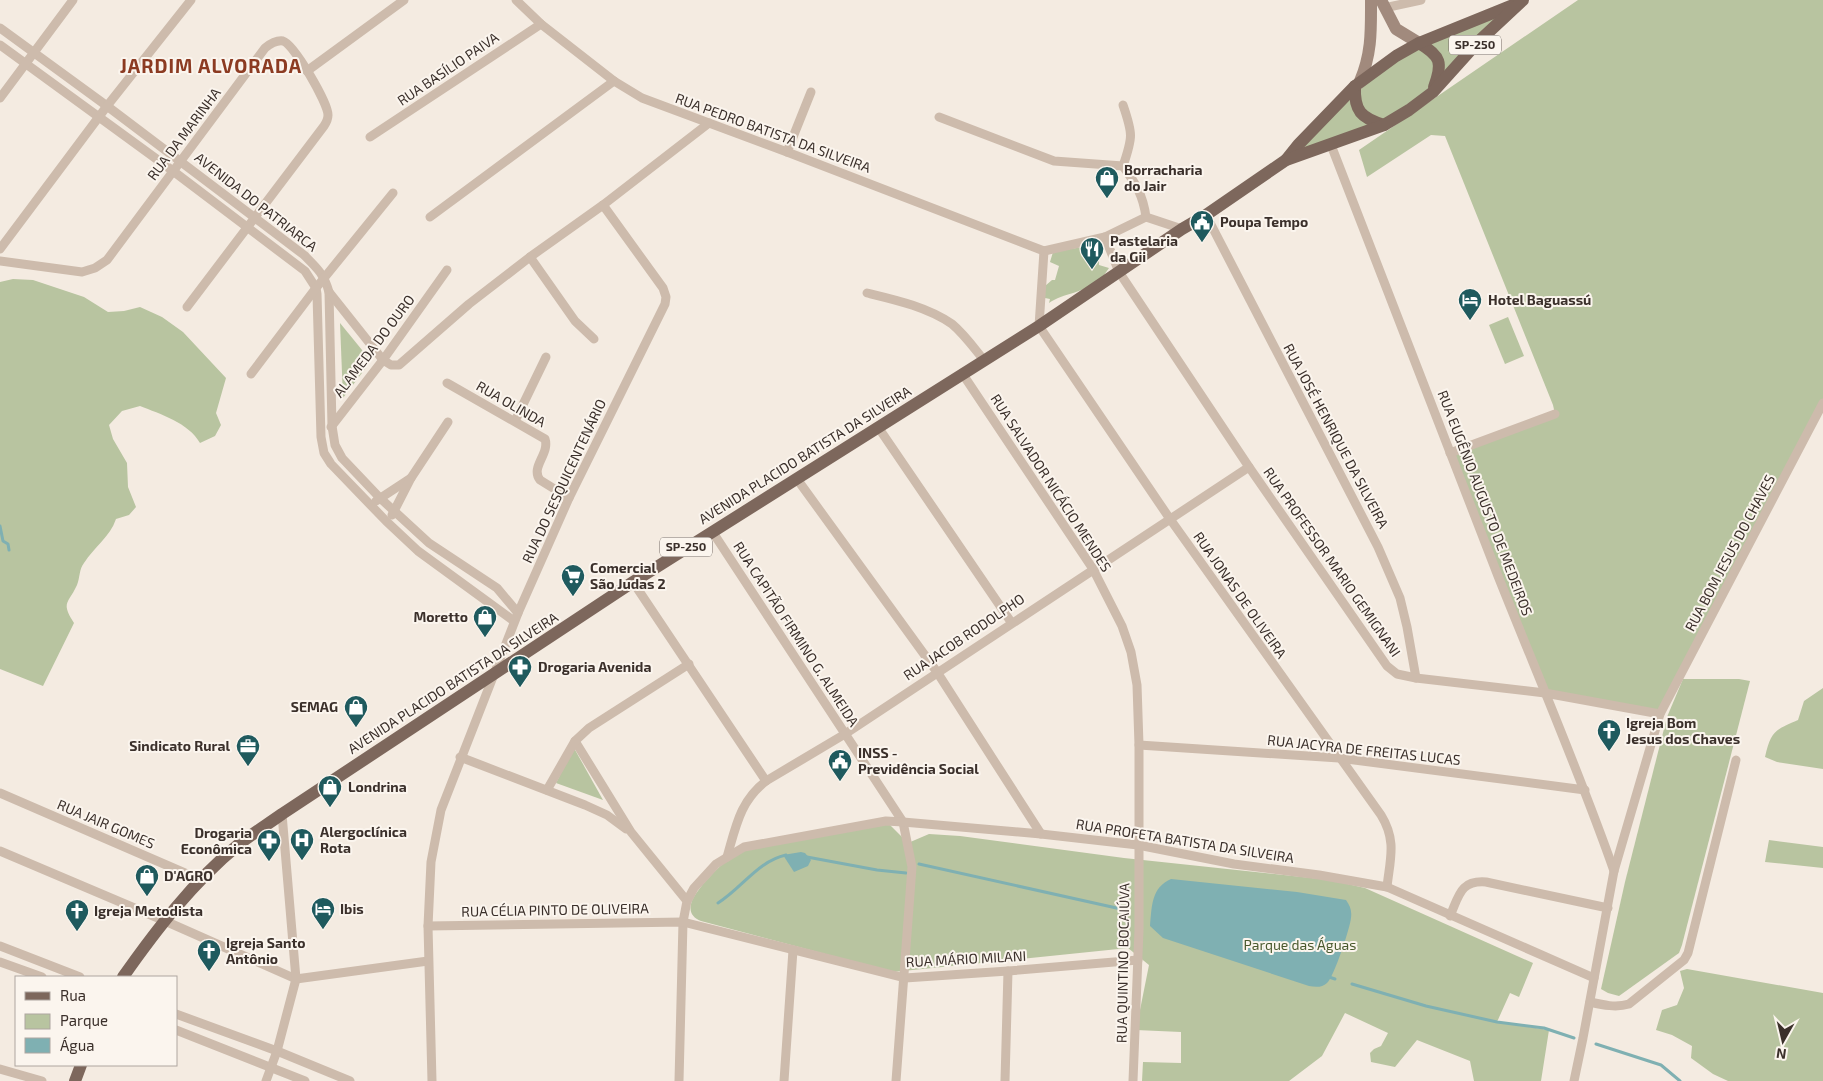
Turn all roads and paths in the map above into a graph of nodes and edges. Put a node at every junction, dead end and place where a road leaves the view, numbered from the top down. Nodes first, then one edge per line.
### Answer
1 (73, 0) edge
2 (191, 0) edge
3 (404, 0) edge
4 (516, 0) edge
5 (1371, 0) edge
6 (1421, 0) edge
7 (1522, 1) edge
8 (1383, 4) edge
9 (541, 24) junction
10 (0, 28) edge
11 (1419, 43) junction
12 (0, 45) edge
13 (34, 52) junction
14 (26, 64) junction
15 (308, 71) junction
16 (614, 81) junction
17 (1358, 84) junction
18 (811, 92) dead end
19 (1432, 92) junction
20 (0, 98) edge
21 (1123, 105) dead end
22 (106, 106) junction
23 (98, 117) junction
24 (939, 117) dead end
25 (709, 123) junction
26 (1384, 125) junction
27 (370, 137) dead end
28 (1332, 145) junction
29 (788, 152) junction
30 (1286, 160) junction
31 (180, 162) junction
32 (1123, 166) junction
33 (173, 171) junction
34 (392, 193) dead end
35 (603, 205) junction
36 (1206, 215) junction
37 (430, 216) dead end
38 (255, 218) junction
39 (1146, 218) junction
40 (248, 228) junction
41 (1182, 229) junction
42 (1105, 237) junction
43 (0, 249) edge
44 (1044, 251) junction
45 (530, 257) junction
46 (0, 261) edge
47 (447, 270) dead end
48 (1119, 272) junction
49 (325, 278) junction
50 (316, 291) junction
51 (329, 292) junction
52 (867, 293) dead end
53 (187, 306) dead end
54 (1038, 326) junction
55 (594, 339) dead end
56 (546, 357) dead end
57 (383, 360) junction
58 (983, 360) junction
59 (962, 373) junction
60 (251, 374) dead end
61 (447, 383) dead end
62 (1823, 404) edge
63 (1556, 414) dead end
64 (515, 421) junction
65 (448, 422) dead end
66 (332, 426) junction
67 (878, 428) junction
68 (321, 437) junction
69 (1450, 453) junction
70 (1249, 467) junction
71 (411, 478) junction
72 (797, 479) junction
73 (380, 498) junction
74 (569, 498) junction
75 (370, 506) junction
76 (394, 512) junction
77 (1170, 519) junction
78 (386, 521) junction
79 (712, 531) junction
80 (1093, 569) junction
81 (633, 582) junction
82 (516, 617) junction
83 (1011, 622) junction
84 (689, 664) junction
85 (937, 672) junction
86 (495, 673) junction
87 (1416, 678) junction
88 (1545, 693) junction
89 (1660, 714) junction
90 (844, 734) junction
91 (575, 741) junction
92 (1139, 745) junction
93 (460, 757) junction
94 (1339, 758) junction
95 (1736, 760) dead end
96 (766, 781) junction
97 (547, 790) junction
98 (1585, 790) junction
99 (0, 793) edge
100 (282, 814) junction
101 (903, 822) junction
102 (631, 832) junction
103 (1040, 834) junction
104 (1138, 845) junction
105 (0, 851) edge
106 (727, 857) junction
107 (1614, 871) junction
108 (201, 880) junction
109 (1386, 887) junction
110 (687, 901) junction
111 (1608, 908) junction
112 (1450, 916) junction
113 (165, 921) junction
114 (682, 922) junction
115 (428, 926) junction
116 (0, 946) edge
117 (793, 950) junction
118 (1138, 960) junction
119 (428, 961) junction
120 (0, 962) edge
121 (1008, 972) junction
122 (39, 976) edge
123 (77, 976) edge
124 (124, 976) edge
125 (905, 978) junction
126 (1594, 978) junction
127 (296, 979) junction
128 (1590, 1002) junction
129 (178, 1015) edge
130 (178, 1031) edge
131 (277, 1051) junction
132 (81, 1066) edge
133 (0, 1069) edge
134 (271, 1069) junction
135 (42, 1081) edge
136 (75, 1081) edge
137 (266, 1081) edge
138 (305, 1081) edge
139 (350, 1081) edge
140 (432, 1081) edge
141 (679, 1081) edge
142 (784, 1081) edge
143 (896, 1081) edge
144 (1005, 1081) edge
145 (1133, 1081) edge
146 (1574, 1081) edge

1 - 13 street
2 - 22 street
3 - 15 street
4 - 9 street, RUA PEDRO BATISTA DA SILVEIRA
5 - 17 main road
6 - 8 street
7 - 11 main road, AVENIDA PLACIDO BATISTA DA SILVEIRA / SP-250
7 - 19 main road, AVENIDA PLACIDO BATISTA DA SILVEIRA / SP-250
8 - 11 main road
9 - 16 street, RUA PEDRO BATISTA DA SILVEIRA
9 - 27 street, RUA BASÍLIO PAIVA
10 - 13 street, AVENIDA DO PATRIARCA
11 - 17 main road, AVENIDA PLACIDO BATISTA DA SILVEIRA / SP-250
11 - 19 main road
12 - 14 street, AVENIDA DO PATRIARCA
13 - 14 street
13 - 22 street, AVENIDA DO PATRIARCA
14 - 20 street
14 - 23 street, AVENIDA DO PATRIARCA
15 - 31 street, RUA DA MARINHA
15 - 38 street
16 - 25 street, RUA PEDRO BATISTA DA SILVEIRA
16 - 37 street
17 - 26 main road
17 - 30 main road, AVENIDA PLACIDO BATISTA DA SILVEIRA / SP-250
18 - 29 street
19 - 26 main road, AVENIDA PLACIDO BATISTA DA SILVEIRA / SP-250
21 - 32 street
22 - 23 street
22 - 31 street, AVENIDA DO PATRIARCA
23 - 33 street, AVENIDA DO PATRIARCA
23 - 43 street
24 - 32 street
25 - 29 street, RUA PEDRO BATISTA DA SILVEIRA
25 - 35 street
26 - 28 main road, AVENIDA PLACIDO BATISTA DA SILVEIRA / SP-250
28 - 30 main road, AVENIDA PLACIDO BATISTA DA SILVEIRA / SP-250
28 - 69 street, RUA EUGÊNIO AUGUSTO DE MEDEIROS
29 - 44 street, RUA PEDRO BATISTA DA SILVEIRA
30 - 36 main road, AVENIDA PLACIDO BATISTA DA SILVEIRA / SP-250
31 - 33 street, RUA DA MARINHA
31 - 38 street, AVENIDA DO PATRIARCA
32 - 39 street
33 - 40 street, AVENIDA DO PATRIARCA
33 - 46 street, RUA DA MARINHA
34 - 49 street
35 - 45 street
35 - 74 street, RUA DO SESQUICENTENÁRIO
36 - 41 main road, AVENIDA PLACIDO BATISTA DA SILVEIRA / SP-250
36 - 87 street, RUA JOSÉ HENRIQUE DA SILVEIRA
38 - 40 street
38 - 49 street, AVENIDA DO PATRIARCA
39 - 41 street
39 - 42 street
40 - 50 street, AVENIDA DO PATRIARCA
40 - 53 street
41 - 48 main road, AVENIDA PLACIDO BATISTA DA SILVEIRA / SP-250
42 - 44 street
42 - 48 street, RUA PROFESSOR MARIO GEMIGNANI
44 - 54 street
45 - 55 street
45 - 57 street
47 - 57 street, ALAMEDA DO OURO
48 - 54 main road, AVENIDA PLACIDO BATISTA DA SILVEIRA / SP-250
48 - 70 street, RUA PROFESSOR MARIO GEMIGNANI
49 - 50 street
49 - 51 street, AVENIDA DO PATRIARCA
50 - 51 street
50 - 60 street
50 - 68 street
51 - 57 street
51 - 66 street, AVENIDA DO PATRIARCA
52 - 58 street
54 - 58 main road, AVENIDA PLACIDO BATISTA DA SILVEIRA / SP-250
54 - 77 street, RUA JONAS DE OLIVEIRA
56 - 64 street
57 - 66 street, ALAMEDA DO OURO
58 - 59 main road, AVENIDA PLACIDO BATISTA DA SILVEIRA / SP-250
59 - 67 main road, AVENIDA PLACIDO BATISTA DA SILVEIRA / SP-250
59 - 80 street, RUA SALVADOR NICÁCIO MENDES
61 - 64 street, RUA OLINDA
62 - 89 street, RUA BOM JESUS DO CHAVES
63 - 69 street
64 - 74 street, RUA OLINDA
65 - 71 street
66 - 68 street, ALAMEDA DO OURO
66 - 73 street, AVENIDA DO PATRIARCA
67 - 72 main road, AVENIDA PLACIDO BATISTA DA SILVEIRA / SP-250
67 - 83 street
68 - 75 street
69 - 88 street, RUA EUGÊNIO AUGUSTO DE MEDEIROS
70 - 77 street, RUA JACOB RODOLPHO
70 - 87 street, RUA PROFESSOR MARIO GEMIGNANI
71 - 73 street
71 - 76 street
72 - 79 main road, AVENIDA PLACIDO BATISTA DA SILVEIRA / SP-250
72 - 85 street
73 - 75 street
73 - 76 street, AVENIDA DO PATRIARCA
74 - 82 street, RUA DO SESQUICENTENÁRIO
75 - 78 street
76 - 78 street
76 - 82 street, AVENIDA DO PATRIARCA
77 - 80 street, RUA JACOB RODOLPHO
77 - 94 street, RUA JONAS DE OLIVEIRA
78 - 82 street
79 - 81 main road, AVENIDA PLACIDO BATISTA DA SILVEIRA / SP-250
79 - 90 street, RUA CAPITÃO FIRMINO G. ALMEIDA
80 - 83 street, RUA JACOB RODOLPHO
80 - 92 street, RUA SALVADOR NICÁCIO MENDES
81 - 84 street
81 - 86 main road, AVENIDA PLACIDO BATISTA DA SILVEIRA / SP-250
82 - 86 street, RUA DO SESQUICENTENÁRIO
83 - 85 street, RUA JACOB RODOLPHO
84 - 91 street
84 - 96 street
85 - 90 street, RUA JACOB RODOLPHO
85 - 103 street
86 - 93 street, RUA DO SESQUICENTENÁRIO
86 - 100 main road, AVENIDA PLACIDO BATISTA DA SILVEIRA / SP-250
87 - 88 street, RUA PROFESSOR MARIO GEMIGNANI
88 - 89 street, RUA PROFESSOR MARIO GEMIGNANI
88 - 98 street, RUA EUGÊNIO AUGUSTO DE MEDEIROS
89 - 107 street, RUA BOM JESUS DO CHAVES
90 - 96 street, RUA JACOB RODOLPHO
90 - 101 street, RUA CAPITÃO FIRMINO G. ALMEIDA
91 - 97 street
91 - 102 street
92 - 94 street, RUA JACYRA DE FREITAS LUCAS
92 - 104 street, RUA SALVADOR NICÁCIO MENDES
93 - 97 street
93 - 115 street, RUA DO SESQUICENTENÁRIO
94 - 98 street, RUA JACYRA DE FREITAS LUCAS
94 - 109 street, RUA JONAS DE OLIVEIRA
95 - 128 street
96 - 106 street, RUA JACOB RODOLPHO
97 - 102 street
98 - 107 street, RUA EUGÊNIO AUGUSTO DE MEDEIROS
99 - 108 street, RUA JAIR GOMES
100 - 108 main road, AVENIDA PLACIDO BATISTA DA SILVEIRA / SP-250
100 - 127 street
101 - 103 street, RUA PROFETA BATISTA DA SILVEIRA
101 - 106 street, RUA PROFETA BATISTA DA SILVEIRA
101 - 125 street, RUA CAPITÃO FIRMINO G. ALMEIDA
102 - 110 street
103 - 104 street, RUA PROFETA BATISTA DA SILVEIRA
104 - 109 street, RUA PROFETA BATISTA DA SILVEIRA
104 - 118 street, RUA QUINTINO BOCAIÚVA
105 - 113 street
106 - 110 street, RUA PROFETA BATISTA DA SILVEIRA
107 - 111 street, RUA BOM JESUS DO CHAVES
108 - 113 main road, AVENIDA PLACIDO BATISTA DA SILVEIRA / SP-250
109 - 112 street, RUA PROFETA BATISTA DA SILVEIRA
110 - 114 street
111 - 112 street
111 - 126 street, RUA BOM JESUS DO CHAVES
112 - 126 street, RUA PROFETA BATISTA DA SILVEIRA
113 - 124 main road, AVENIDA PLACIDO BATISTA DA SILVEIRA / SP-250
113 - 127 street
114 - 115 street, RUA CÉLIA PINTO DE OLIVEIRA
114 - 117 street, RUA MÁRIO MILANI
114 - 141 street
115 - 119 street, RUA DO SESQUICENTENÁRIO
116 - 123 street
117 - 125 street, RUA MÁRIO MILANI
117 - 142 street
118 - 121 street, RUA MÁRIO MILANI
118 - 145 street, RUA QUINTINO BOCAIÚVA
119 - 127 street
119 - 140 street, RUA DO SESQUICENTENÁRIO
120 - 122 street
121 - 125 street, RUA MÁRIO MILANI
121 - 144 street
125 - 143 street, RUA CAPITÃO FIRMINO G. ALMEIDA
126 - 128 street, RUA BOM JESUS DO CHAVES
127 - 131 street
128 - 146 street, RUA BOM JESUS DO CHAVES
129 - 131 street
130 - 134 street
131 - 134 street
131 - 139 street
132 - 136 main road
133 - 135 street
134 - 137 street
134 - 138 street

